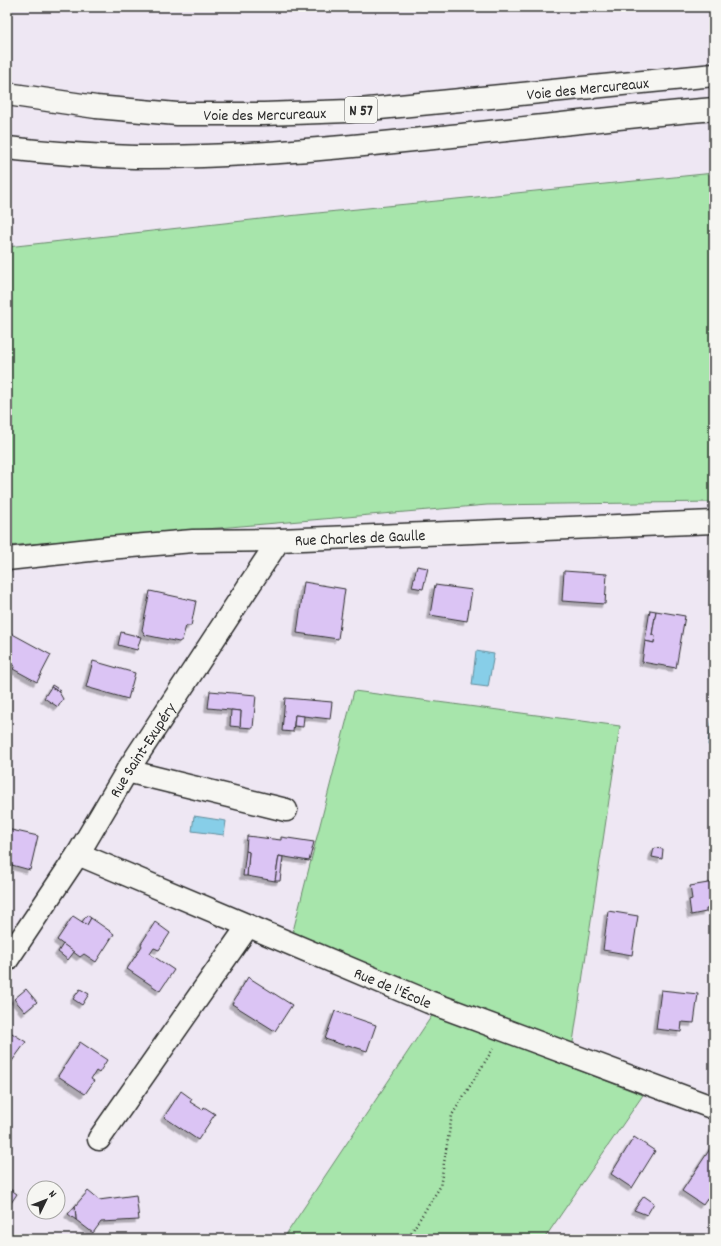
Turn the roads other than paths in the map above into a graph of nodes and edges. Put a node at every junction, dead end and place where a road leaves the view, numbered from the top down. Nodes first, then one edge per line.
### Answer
1 (714, 75) edge
2 (7, 94) edge
3 (714, 109) edge
4 (7, 148) edge
5 (714, 522) edge
6 (279, 540) junction
7 (7, 559) edge
8 (127, 771) junction
9 (286, 810) dead end
10 (78, 854) junction
11 (248, 926) junction
12 (7, 960) edge
13 (714, 1108) edge
14 (99, 1139) dead end

1 - 2 main road, Voie des Mercureaux / N 57
3 - 4 main road, Voie des Mercureaux / N 57
5 - 6 main road, Rue Charles de Gaulle
6 - 7 main road, Rue Charles de Gaulle
6 - 8 main road, Rue Saint-Exupéry
8 - 9 main road
8 - 10 main road, Rue Saint-Exupéry
10 - 11 main road, Rue de l'École
10 - 12 main road, Rue Saint-Exupéry
11 - 13 main road, Rue de l'École
11 - 14 main road

